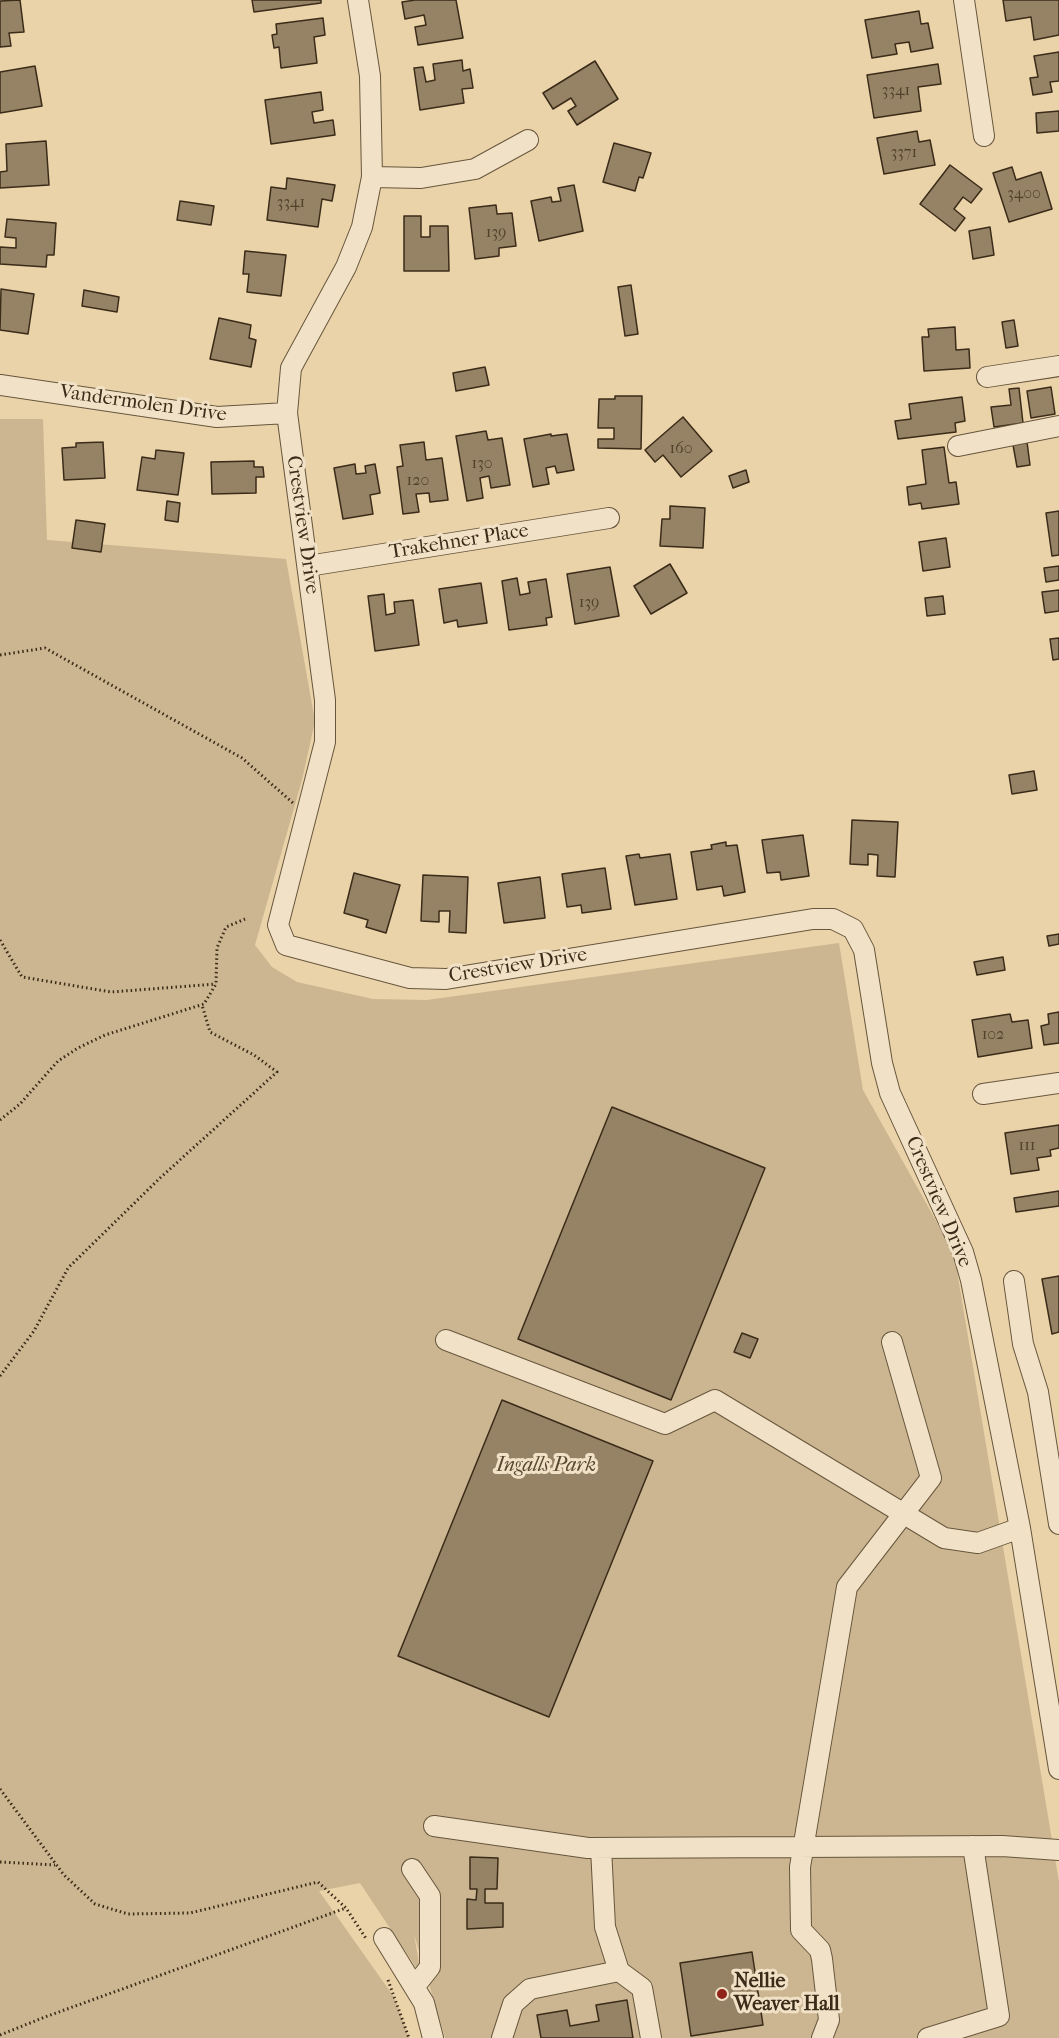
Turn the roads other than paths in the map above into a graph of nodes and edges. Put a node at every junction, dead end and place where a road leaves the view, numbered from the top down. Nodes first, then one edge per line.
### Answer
1 (358, 0) edge
2 (963, 0) edge
3 (984, 136) dead end
4 (528, 140) dead end
5 (372, 177) junction
6 (1059, 366) edge
7 (987, 377) dead end
8 (0, 385) edge
9 (286, 413) junction
10 (1059, 426) edge
11 (958, 446) dead end
12 (609, 518) dead end
13 (308, 566) junction
14 (1059, 1083) edge
15 (983, 1094) dead end
16 (1014, 1281) dead end
17 (446, 1340) dead end
18 (892, 1342) dead end
19 (1058, 1513) edge
20 (904, 1514) junction
21 (1020, 1528) junction
22 (1059, 1769) edge
23 (434, 1826) dead end
24 (973, 1846) junction
25 (805, 1847) junction
26 (600, 1848) junction
27 (1059, 1850) edge
28 (412, 1869) dead end
29 (378, 1943) road end
30 (619, 1971) junction
31 (414, 1986) junction
32 (433, 2038) edge
33 (502, 2038) edge
34 (651, 2038) edge
35 (822, 2038) edge
36 (928, 2038) edge

1 - 5 street, Crestview Drive
2 - 3 street
4 - 5 street
5 - 9 street, Crestview Drive
6 - 7 street
8 - 9 street, Vandermolen Drive
9 - 13 street, Crestview Drive
10 - 11 street
12 - 13 street, Trakehner Place
13 - 21 street, Crestview Drive
14 - 15 street
16 - 19 street
17 - 20 street
18 - 20 street
20 - 21 street
20 - 25 street
21 - 22 street, Crestview Drive
23 - 26 street
24 - 25 street
24 - 27 street
24 - 36 street
25 - 26 street
25 - 35 street
26 - 30 street
28 - 31 street
29 - 31 street
30 - 33 street
30 - 34 street
31 - 32 street

